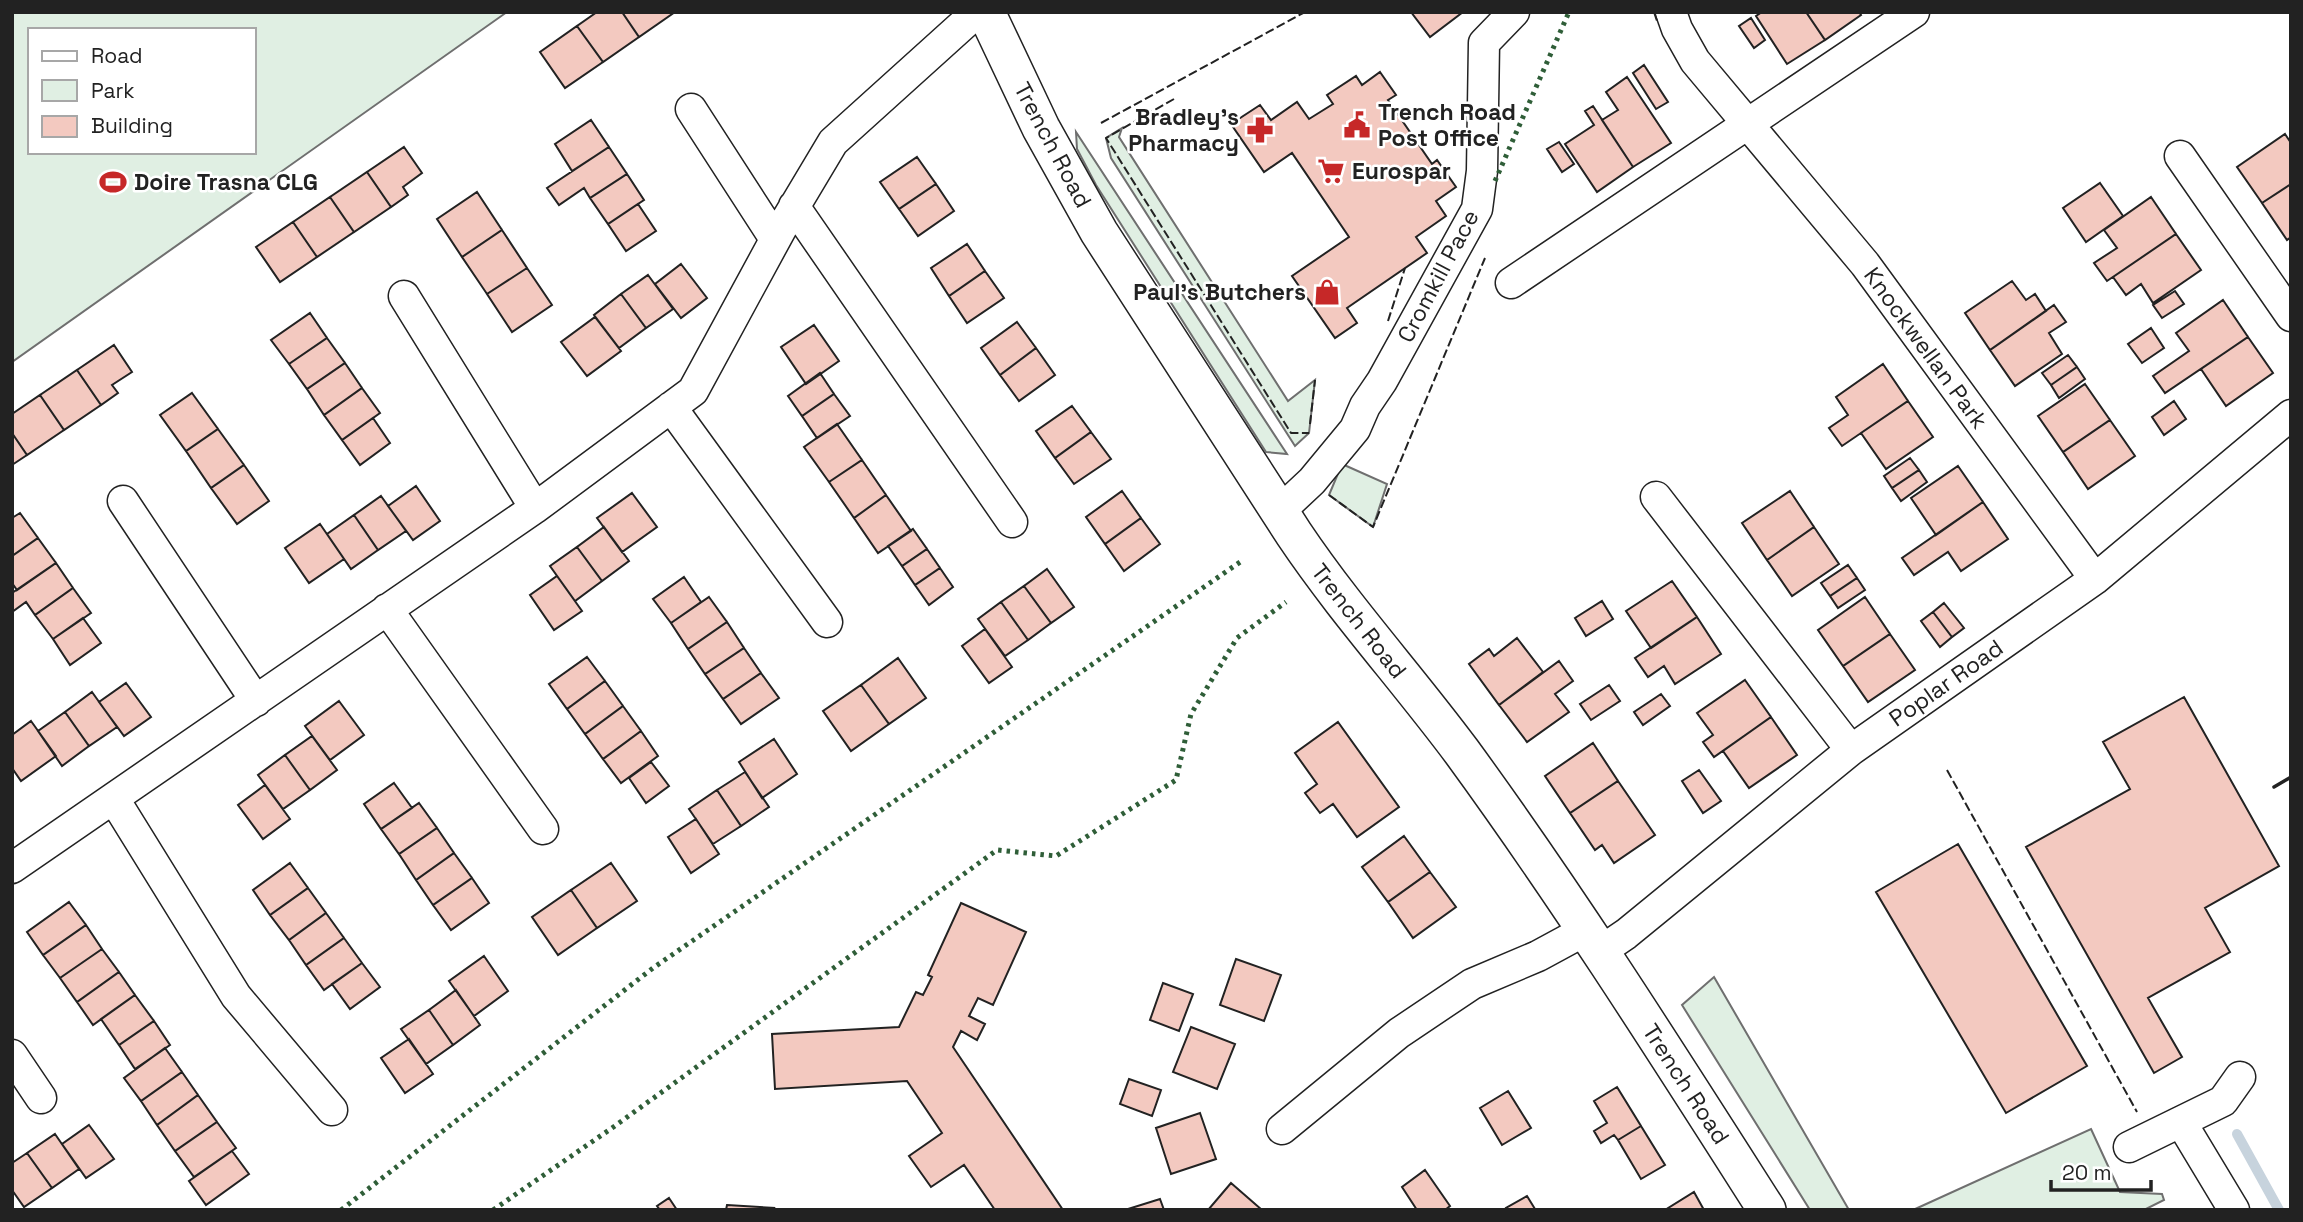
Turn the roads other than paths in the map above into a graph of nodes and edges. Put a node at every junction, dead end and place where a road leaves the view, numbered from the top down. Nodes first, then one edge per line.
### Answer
1 (976, 12) edge
2 (986, 12) edge
3 (1514, 12) edge
4 (1671, 12) edge
5 (1914, 12) edge
6 (691, 108) dead end
7 (1749, 123) junction
8 (2180, 156) dead end
9 (794, 206) junction
10 (775, 239) junction
11 (1511, 283) dead end
12 (404, 296) dead end
13 (2291, 316) edge
14 (671, 407) junction
15 (2291, 415) edge
16 (1656, 497) dead end
17 (123, 501) dead end
18 (535, 508) junction
19 (1280, 511) junction
20 (1012, 522) dead end
21 (2095, 579) junction
22 (387, 609) junction
23 (827, 622) dead end
24 (256, 701) junction
25 (1851, 750) junction
26 (114, 799) junction
27 (543, 829) dead end
28 (12, 868) edge
29 (1593, 940) junction
30 (12, 1055) edge
31 (2240, 1077) dead end
32 (41, 1098) dead end
33 (332, 1110) dead end
34 (2181, 1122) junction
35 (1283, 1129) dead end
36 (2129, 1147) dead end
37 (1767, 1210) edge
38 (2234, 1210) edge

1 - 9 street
2 - 19 street, Trench Road
3 - 19 street, Cromkill Pace
4 - 7 street, Knockwellan Park
5 - 7 street
6 - 10 street
7 - 11 street
7 - 21 street, Knockwellan Park
8 - 13 street
9 - 10 street
9 - 20 street
10 - 14 street
12 - 18 street
14 - 18 street
14 - 23 street
15 - 21 street, Poplar Road
16 - 25 street
17 - 24 street
18 - 22 street
19 - 29 street, Trench Road
21 - 25 street, Poplar Road
22 - 24 street
22 - 27 street
24 - 26 street
25 - 29 street, Poplar Road
26 - 28 street
26 - 33 street
29 - 35 street, Poplar Road
29 - 37 street, Trench Road
30 - 32 street
31 - 34 street
34 - 36 street
34 - 38 street

